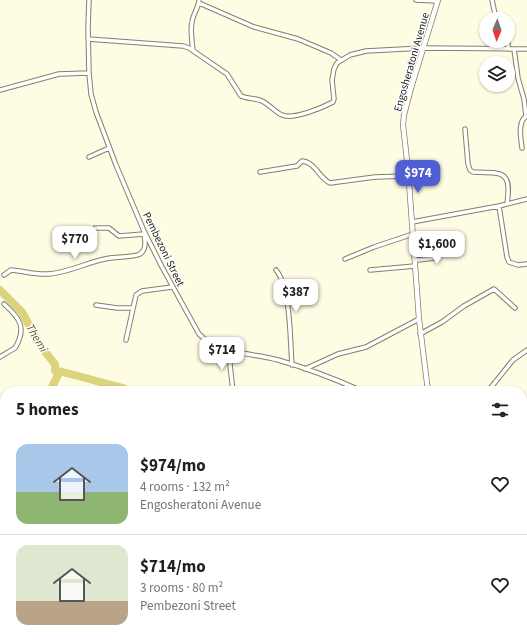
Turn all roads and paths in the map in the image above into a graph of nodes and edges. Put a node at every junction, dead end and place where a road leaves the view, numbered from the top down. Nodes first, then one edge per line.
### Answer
1 (89, 0) edge
2 (416, 0) edge
3 (492, 0) edge
4 (437, 1) edge
5 (199, 2) edge
6 (495, 12) edge
7 (88, 38) junction
8 (423, 48) junction
9 (508, 49) joint
10 (514, 49) junction
11 (527, 49) edge
12 (193, 51) junction
13 (341, 60) junction
14 (90, 73) junction
15 (527, 85) edge
16 (521, 86) junction
17 (0, 90) edge
18 (526, 116) edge
19 (465, 129) dead end
20 (109, 148) junction
21 (522, 148) dead end
22 (89, 157) dead end
23 (260, 172) dead end
24 (408, 176) junction
25 (527, 199) edge
26 (507, 204) junction
27 (500, 206) junction
28 (412, 222) junction
29 (95, 228) dead end
30 (144, 232) junction
31 (413, 234) junction
32 (447, 249) dead end
33 (345, 259) dead end
34 (414, 260) junction
35 (527, 264) edge
36 (415, 266) junction
37 (276, 270) dead end
38 (370, 270) dead end
39 (4, 275) dead end
40 (172, 287) junction
41 (4, 304) dead end
42 (96, 305) dead end
43 (133, 308) junction
44 (514, 308) dead end
45 (419, 320) junction
46 (420, 334) junction
47 (126, 340) dead end
48 (527, 350) edge
49 (231, 351) junction
50 (0, 356) edge
51 (292, 365) junction
52 (305, 369) junction
53 (232, 386) edge
54 (350, 386) edge
55 (427, 386) edge
56 (492, 386) edge

1 - 7 street, Pembezoni Street
2 - 4 street
3 - 6 street
4 - 8 street, Engosheratoni Avenue
5 - 12 street
5 - 13 street
7 - 12 street
7 - 14 street, Pembezoni Street
8 - 9 street
8 - 13 street
8 - 24 street, Engosheratoni Avenue
9 - 10 street
10 - 11 street
10 - 16 street
12 - 13 street
14 - 17 street
14 - 20 street, Pembezoni Street
15 - 16 street
16 - 18 street
18 - 21 street
19 - 26 street
20 - 22 street
20 - 30 street, Pembezoni Street
23 - 24 street
24 - 28 street, Engosheratoni Avenue
25 - 26 street
26 - 27 street
27 - 28 street
27 - 35 street
28 - 31 street, Engosheratoni Avenue
29 - 30 street
30 - 39 street
30 - 40 street, Pembezoni Street
31 - 33 street
31 - 34 street, Engosheratoni Avenue
32 - 34 street
34 - 36 street, Engosheratoni Avenue
36 - 38 street
36 - 45 street, Engosheratoni Avenue
37 - 51 street
40 - 43 street
40 - 49 street, Pembezoni Street
41 - 50 street
42 - 43 street
43 - 47 street
44 - 46 street
45 - 46 street, Engosheratoni Avenue
45 - 52 street
46 - 55 street, Engosheratoni Avenue
48 - 56 street
49 - 51 street, Pembezoni Street
49 - 53 street
51 - 52 street, Pembezoni Street
52 - 54 street, Pembezoni Street

